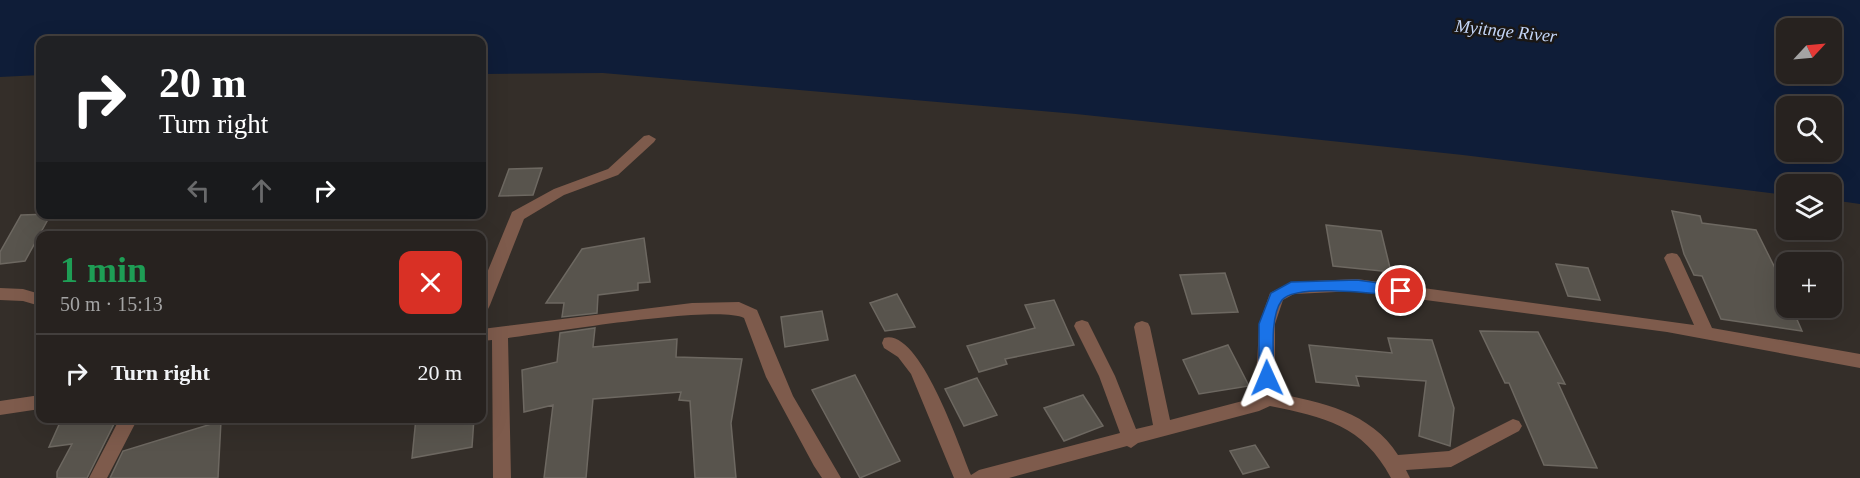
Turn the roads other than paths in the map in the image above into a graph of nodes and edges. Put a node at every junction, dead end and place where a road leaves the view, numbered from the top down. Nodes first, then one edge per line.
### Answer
1 (649, 139) dead end
2 (1672, 258) dead end
3 (0, 294) edge
4 (486, 296) edge
5 (36, 299) edge
6 (1082, 326) dead end
7 (1142, 327) dead end
8 (500, 333) junction
9 (1706, 333) junction
10 (486, 335) edge
11 (890, 343) dead end
12 (1860, 361) edge
13 (1267, 398) junction
14 (36, 403) edge
15 (0, 408) edge
16 (126, 423) edge
17 (1513, 426) dead end
18 (1163, 431) junction
19 (1131, 440) junction
20 (1397, 470) edge
21 (98, 478) edge
22 (502, 478) edge
23 (832, 478) edge
24 (963, 478) edge
25 (979, 478) edge

1 - 4 street
2 - 9 street
3 - 5 street
6 - 19 street
7 - 18 street
8 - 10 street
8 - 22 street
8 - 23 street
9 - 12 street
9 - 13 street
11 - 24 street
13 - 18 street
13 - 20 street
14 - 15 street
16 - 21 street
17 - 20 street
18 - 19 street
19 - 25 street

